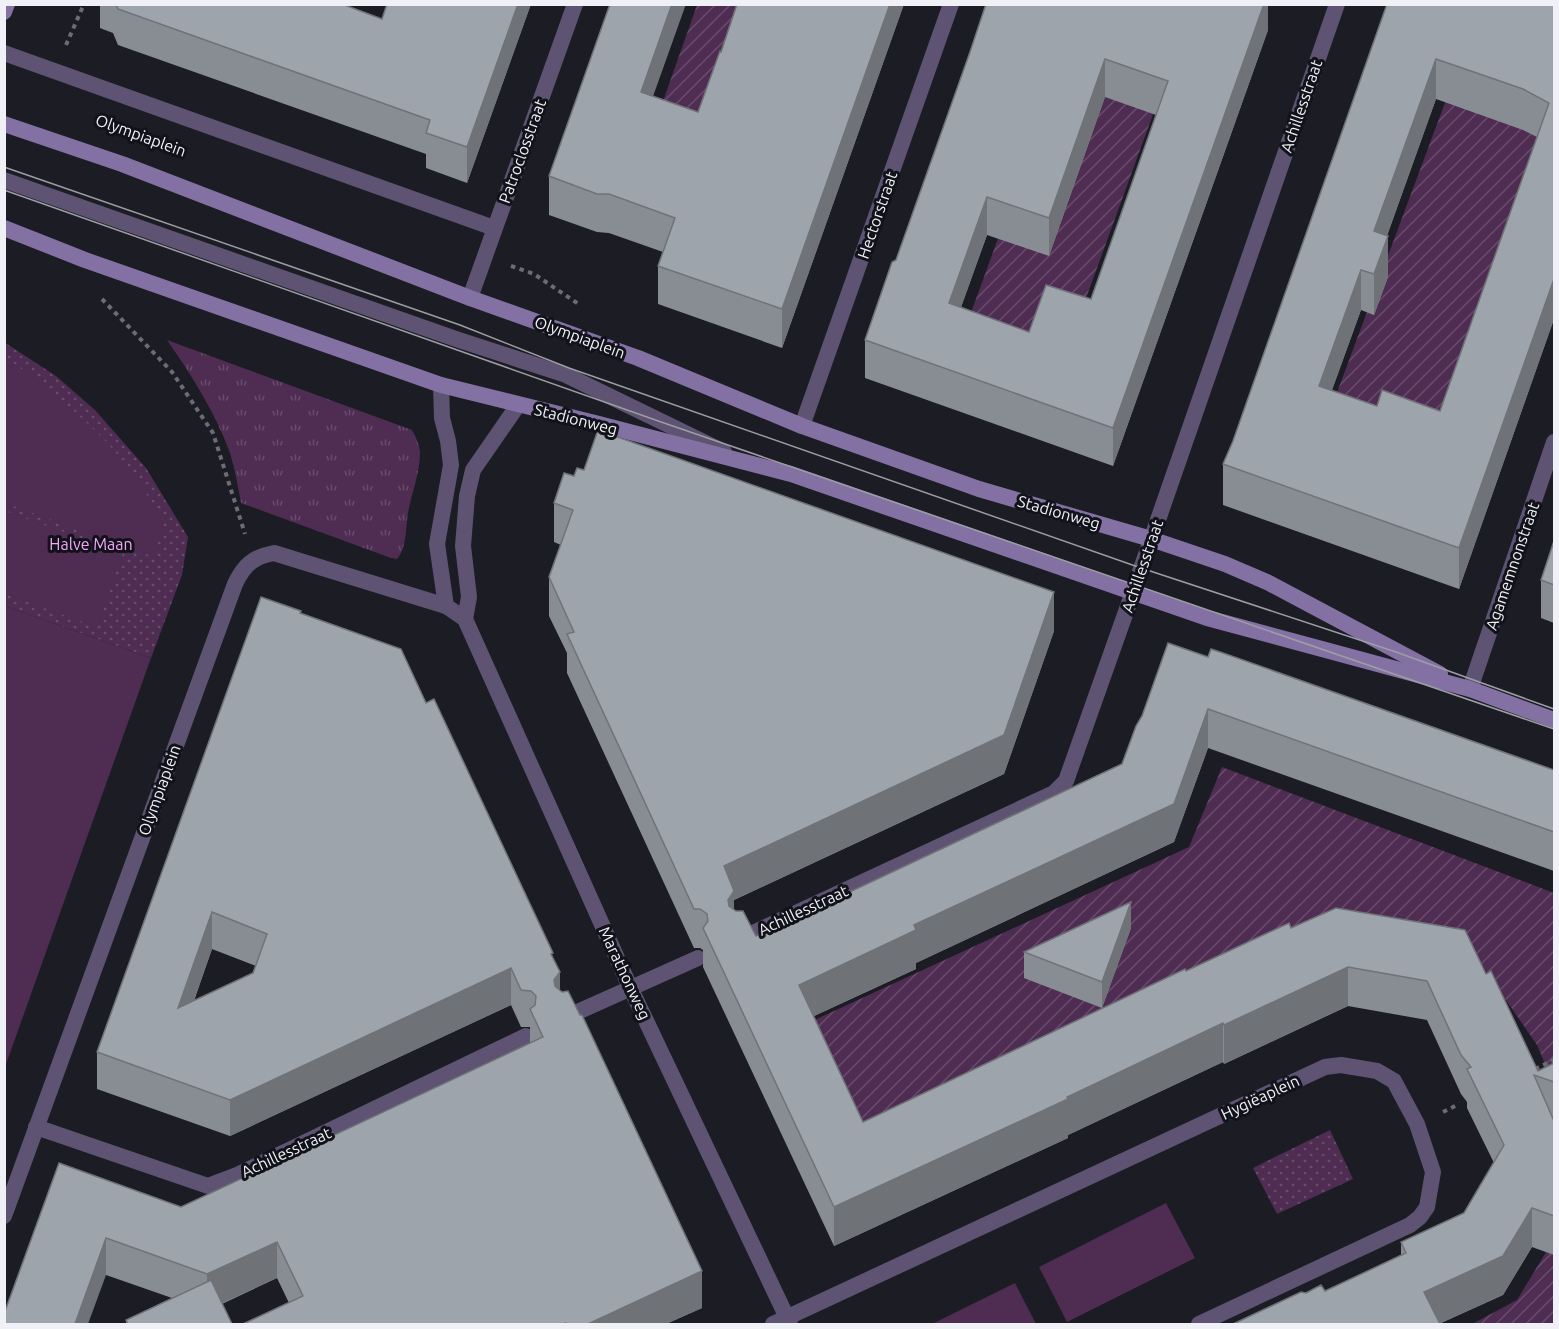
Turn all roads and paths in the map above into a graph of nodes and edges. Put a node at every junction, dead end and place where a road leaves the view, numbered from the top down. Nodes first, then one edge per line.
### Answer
1 (7, 4) edge
2 (84, 4) edge
3 (575, 4) edge
4 (951, 4) edge
5 (1337, 4) edge
6 (4, 12) edge
7 (4, 53) edge
8 (54, 71) junction
9 (4, 124) edge
10 (4, 180) edge
11 (4, 228) edge
12 (494, 228) junction
13 (484, 257) junction
14 (470, 297) junction
15 (102, 298) dead end
16 (580, 306) dead end
17 (638, 358) joint
18 (441, 385) junction
19 (518, 405) junction
20 (802, 426) junction
21 (1554, 442) edge
22 (738, 459) junction
23 (1151, 539) junction
24 (253, 559) junction
25 (1133, 592) junction
26 (446, 606) junction
27 (465, 619) junction
28 (1470, 689) junction
29 (1554, 720) edge
30 (738, 940) edge
31 (698, 958) dead end
32 (630, 987) junction
33 (564, 1018) edge
34 (526, 1036) dead end
35 (1554, 1060) edge
36 (1533, 1069) edge
37 (36, 1127) junction
38 (4, 1216) edge
39 (783, 1322) edge
40 (1199, 1324) edge

1 - 6 main road
2 - 8 path
3 - 12 street, Patroclosstraat
4 - 20 street, Hectorstraat
5 - 23 street, Achillesstraat
7 - 8 street, Olympiaplein
8 - 12 street, Olympiaplein
9 - 14 main road, Olympiaplein
10 - 22 street, Stadionweg
11 - 18 main road
12 - 13 street, Patroclosstraat
13 - 14 street, Patroclosstraat
13 - 16 path, Olympiaplein
14 - 17 main road, Olympiaplein
15 - 24 path
17 - 20 main road, Stadionweg
18 - 19 main road
18 - 26 street
19 - 22 main road, Stadionweg
19 - 27 street
20 - 23 main road, Stadionweg
21 - 28 street, Agamemnonstraat
22 - 25 main road, Stadionweg
23 - 25 street, Achillesstraat
23 - 28 main road, Stadionweg
24 - 26 street
24 - 37 street, Olympiaplein
25 - 28 main road, Stadionweg
25 - 30 street, Achillesstraat
26 - 27 street
27 - 32 street, Marathonweg
28 - 29 main road, Stadionweg
31 - 32 street
32 - 33 street
32 - 39 street, Marathonweg
34 - 37 street, Achillesstraat
35 - 36 path
37 - 38 street, Olympiaplein
39 - 40 street, Hygiëaplein

